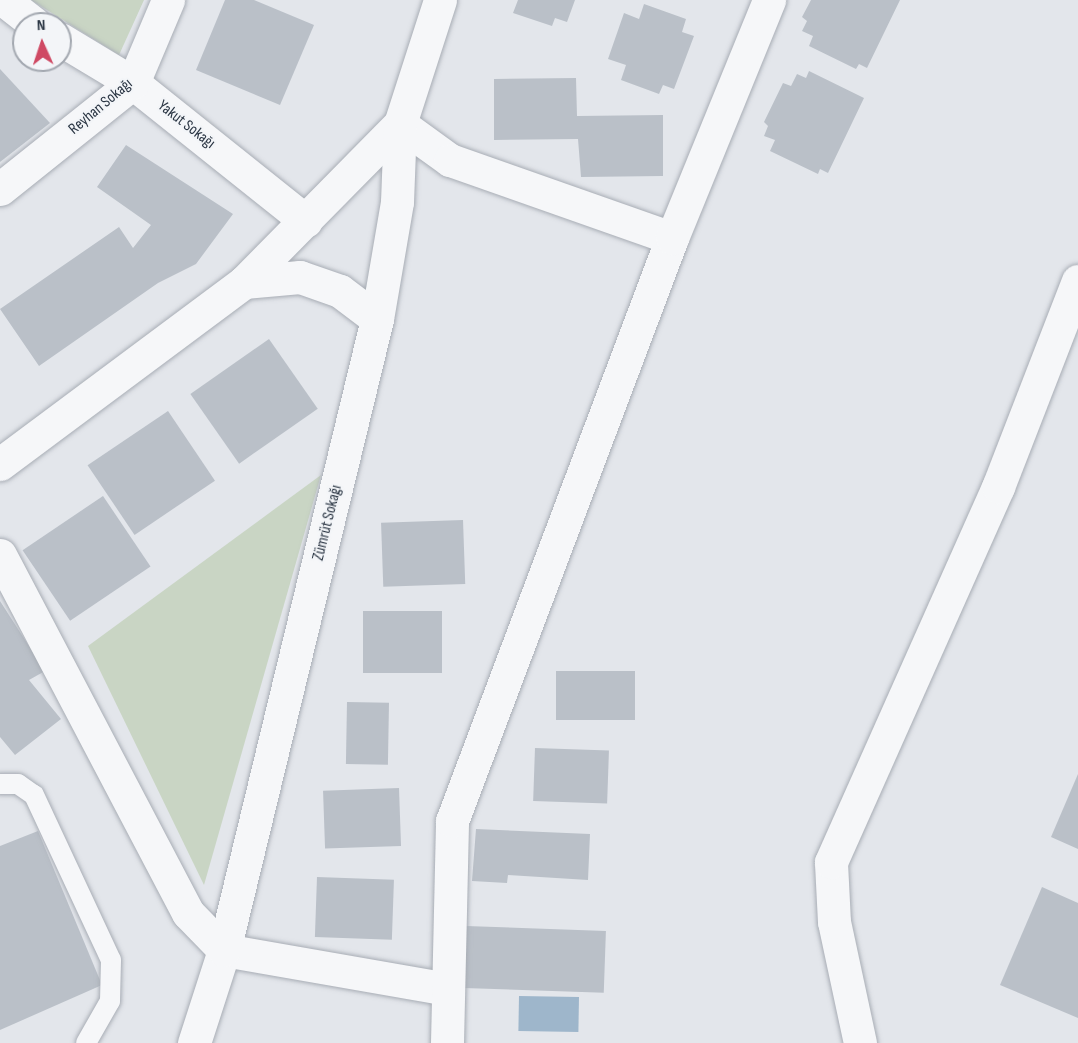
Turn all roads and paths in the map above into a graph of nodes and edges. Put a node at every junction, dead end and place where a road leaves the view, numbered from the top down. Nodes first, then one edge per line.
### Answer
1 (4, 0) edge
2 (168, 0) edge
3 (440, 0) edge
4 (769, 0) edge
5 (20, 12) edge
6 (72, 46) edge
7 (133, 84) junction
8 (400, 124) junction
9 (0, 189) edge
10 (306, 220) junction
11 (672, 237) junction
12 (1078, 281) edge
13 (244, 282) junction
14 (377, 319) junction
15 (0, 464) edge
16 (0, 555) edge
17 (0, 784) edge
18 (224, 950) junction
19 (448, 989) junction
20 (86, 1043) edge
21 (194, 1043) edge
22 (447, 1043) edge
23 (860, 1043) edge

1 - 5 street
2 - 7 street, Reyhan Sokağı
3 - 8 street, Zümrüt Sokağı
4 - 11 street
6 - 7 street, Yakut Sokağı
7 - 9 street, Reyhan Sokağı
7 - 10 street, Yakut Sokağı
8 - 10 street
8 - 11 street
8 - 14 street, Zümrüt Sokağı
10 - 13 street
11 - 19 street
12 - 23 street
13 - 14 street
13 - 15 street
14 - 18 street, Zümrüt Sokağı
16 - 18 street
17 - 20 lane
18 - 19 street
18 - 21 street, Zümrüt Sokağı
19 - 22 street

